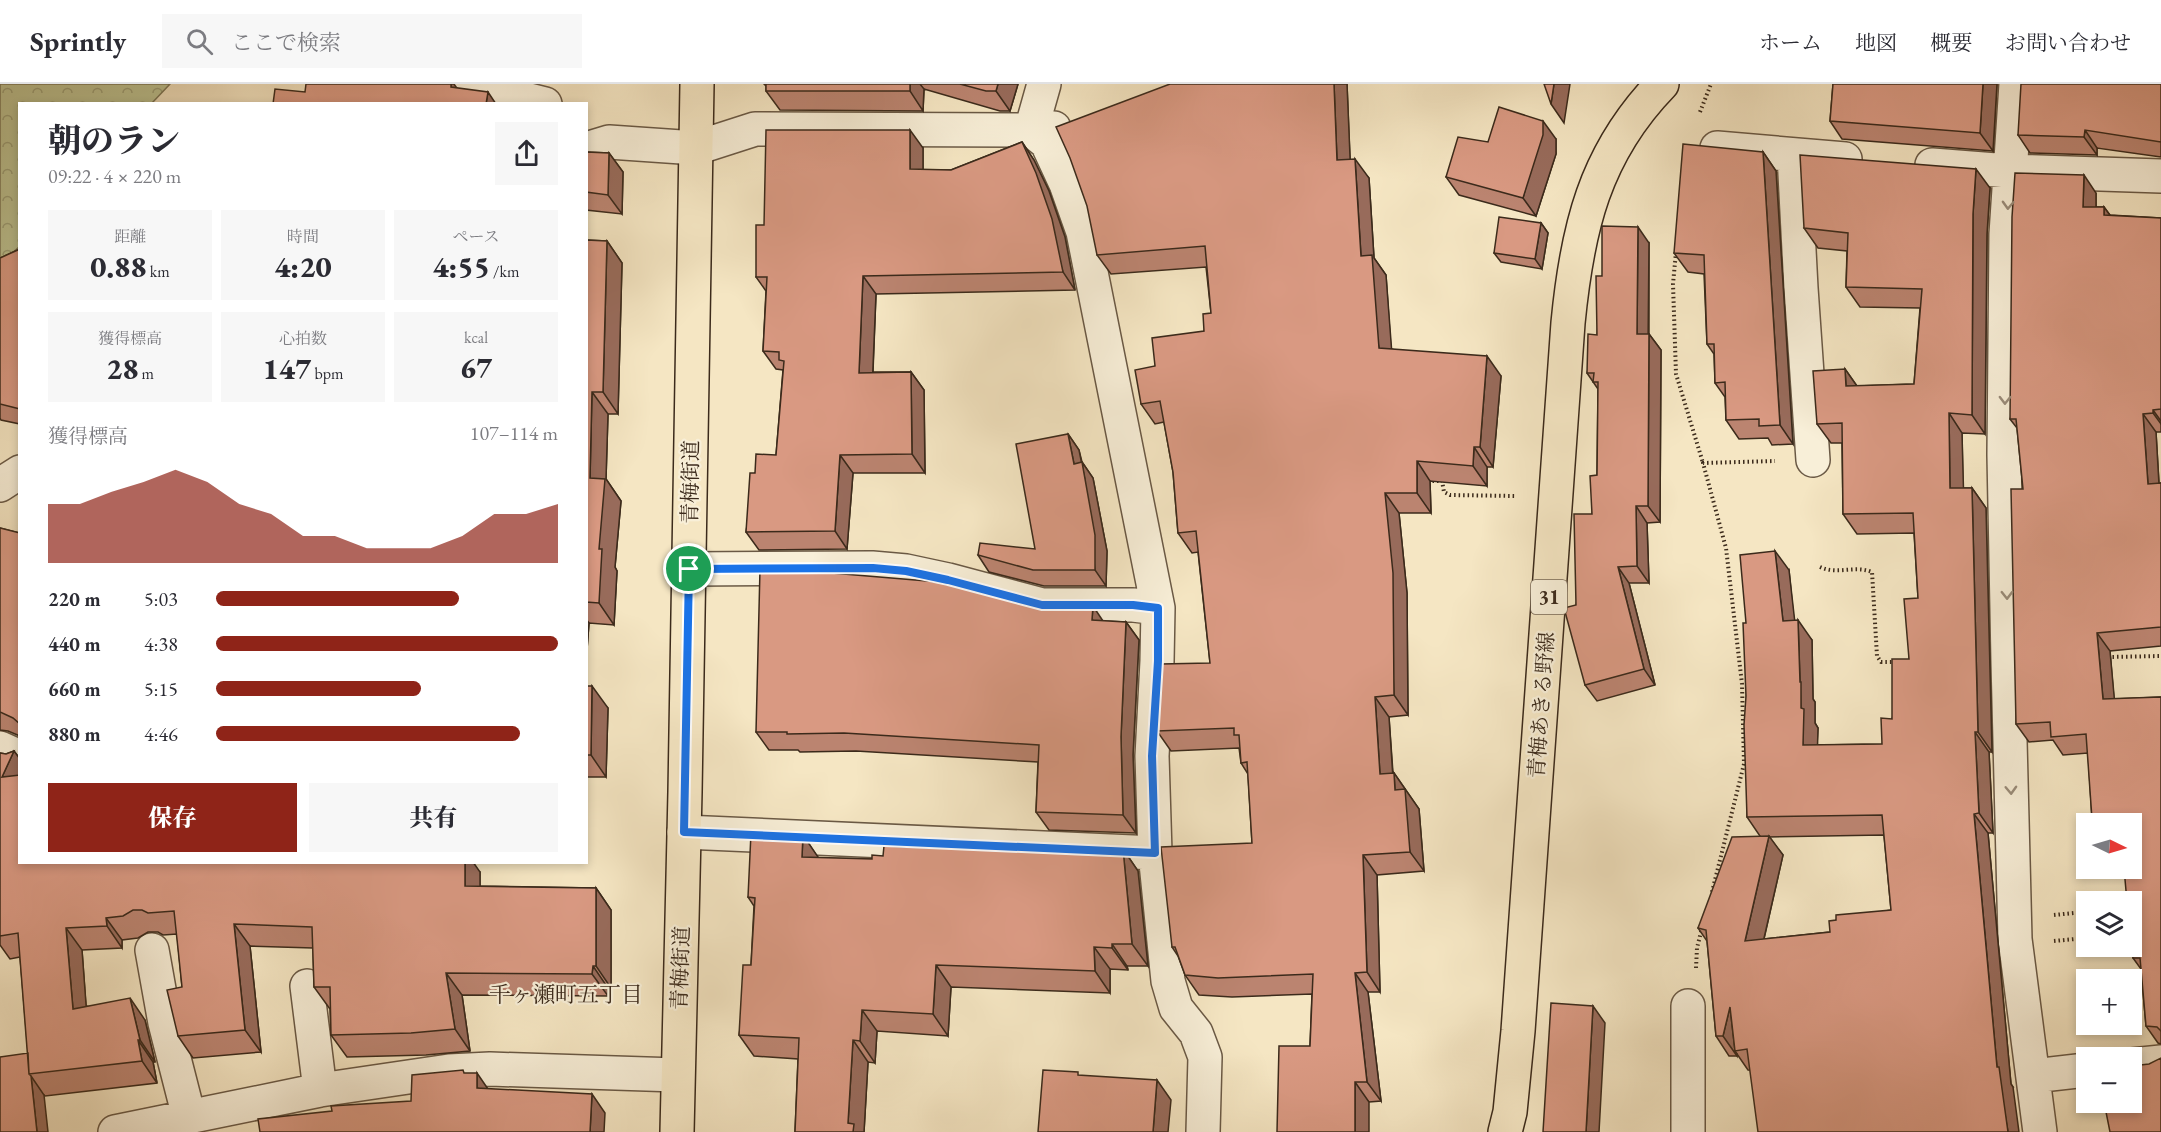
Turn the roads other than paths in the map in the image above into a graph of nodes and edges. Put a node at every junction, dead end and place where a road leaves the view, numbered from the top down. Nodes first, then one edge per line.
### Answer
1 (465, 84) edge
2 (697, 84) edge
3 (1044, 84) edge
4 (1662, 84) edge
5 (2016, 84) edge
6 (537, 102) edge
7 (1080, 120) edge
8 (1031, 130) junction
9 (1703, 132) road end
10 (588, 148) edge
11 (696, 148) junction
12 (1794, 155) junction
13 (2009, 171) junction
14 (2161, 176) edge
15 (1813, 460) road end
16 (18, 473) edge
17 (0, 485) edge
18 (0, 500) edge
19 (18, 504) edge
20 (689, 569) junction
21 (1158, 608) junction
22 (0, 748) edge
23 (18, 756) edge
24 (684, 832) junction
25 (1155, 853) junction
26 (152, 950) dead end
27 (307, 986) dead end
28 (1689, 1006) road end
29 (2161, 1062) edge
30 (2142, 1064) edge
31 (2076, 1071) edge
32 (677, 1076) junction
33 (2033, 1076) junction
34 (320, 1090) junction
35 (189, 1117) junction
36 (116, 1132) edge
37 (676, 1132) edge
38 (1203, 1132) edge
39 (1505, 1132) edge
40 (1688, 1132) edge
41 (2040, 1132) edge

1 - 6 street
2 - 11 main road, 青梅街道
3 - 8 street
4 - 39 main road, 青梅あきる野線 / 31
5 - 13 street
7 - 8 street
8 - 11 street
8 - 21 street
9 - 12 street
10 - 11 street
11 - 20 main road, 青梅街道
12 - 13 street
12 - 15 street
13 - 14 street
13 -> 33 street
16 - 17 street
18 - 19 street
20 - 21 street
20 - 24 main road, 青梅街道
21 - 25 street
22 - 23 street
24 - 25 street
24 - 32 main road, 青梅街道
25 - 38 street
26 - 35 street
27 - 34 street
28 - 40 street
29 - 30 street
31 - 33 street
32 - 34 street
32 - 37 main road, 青梅街道
33 - 41 street
34 - 35 street
35 - 36 street

